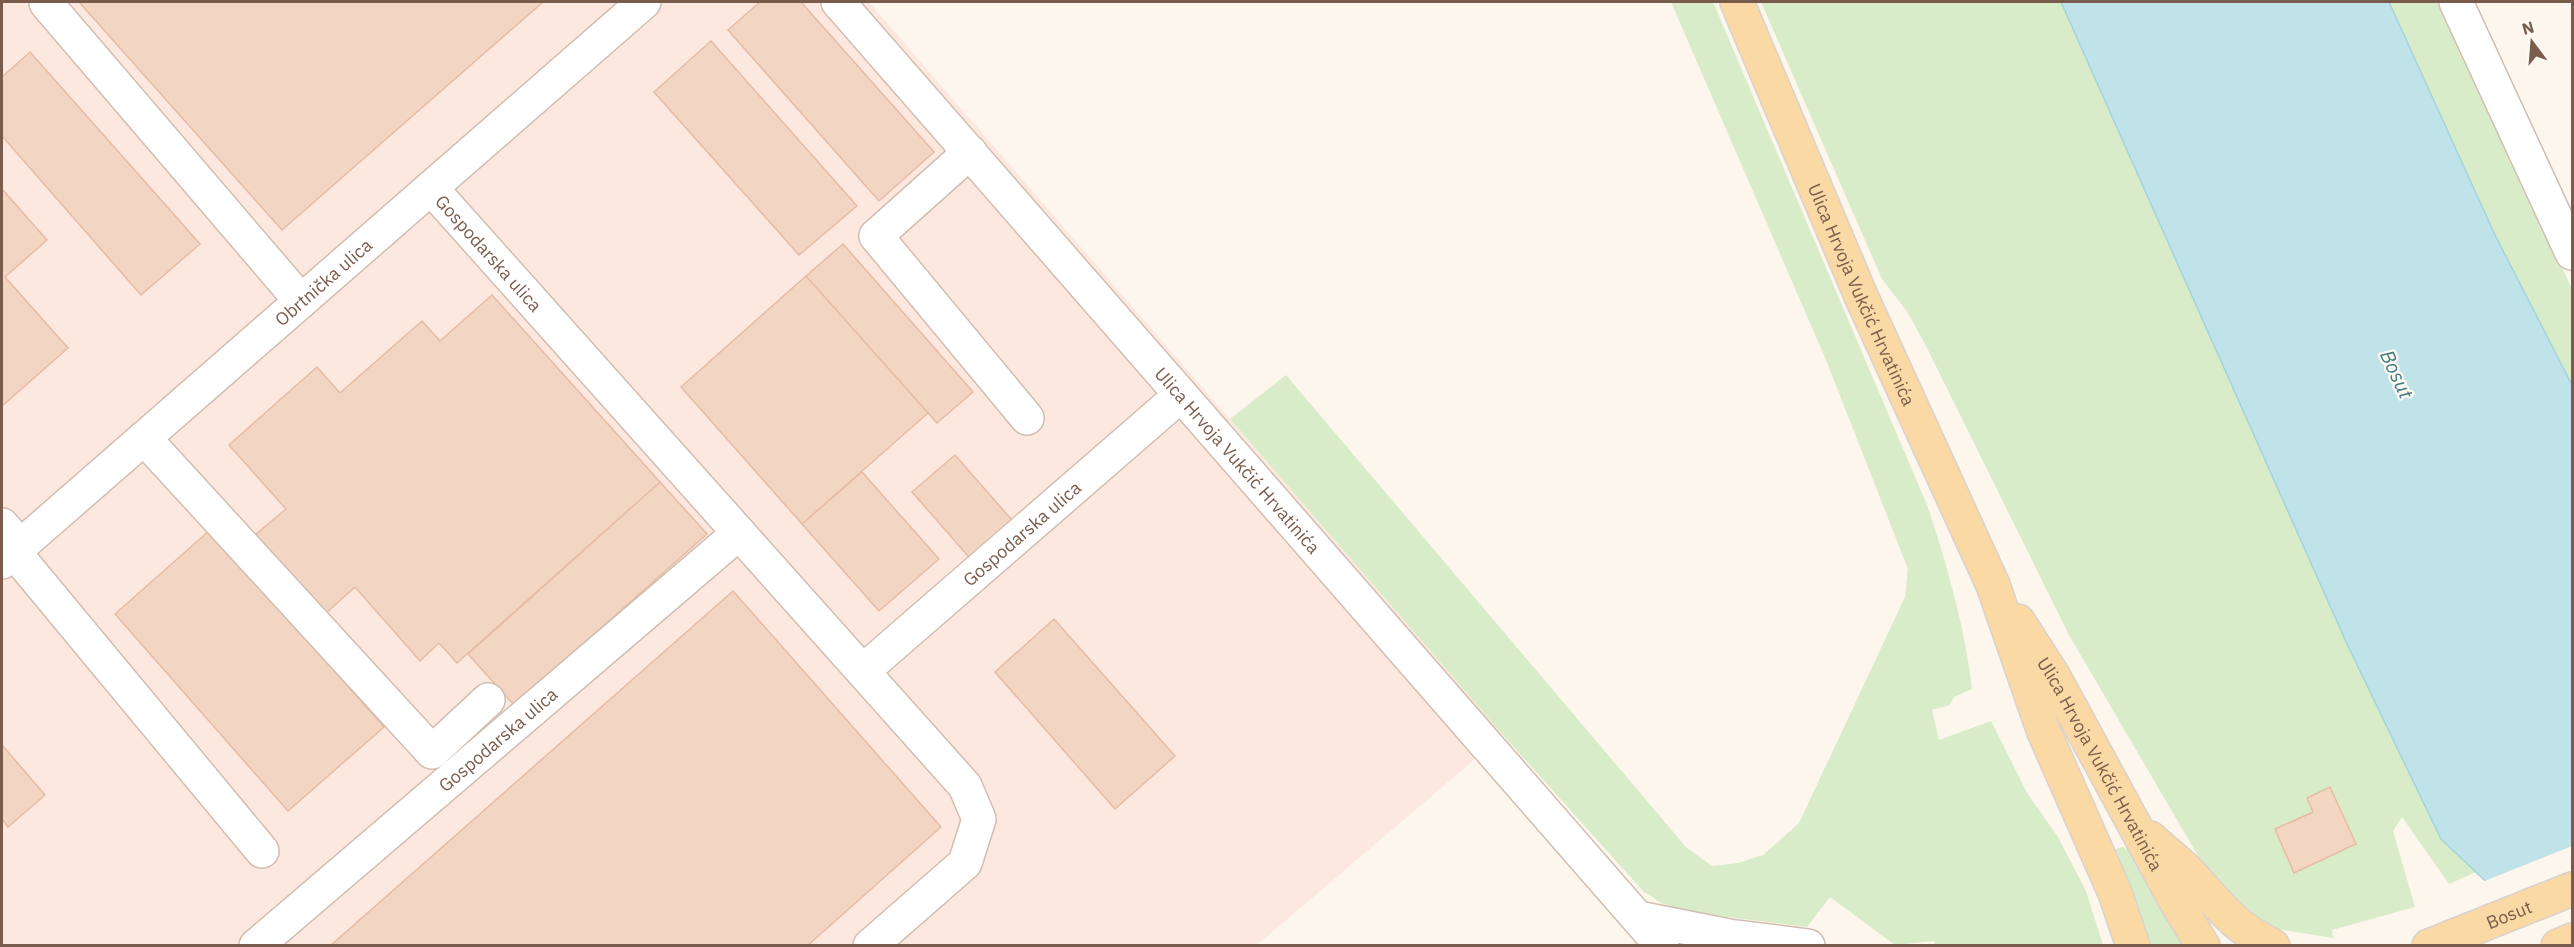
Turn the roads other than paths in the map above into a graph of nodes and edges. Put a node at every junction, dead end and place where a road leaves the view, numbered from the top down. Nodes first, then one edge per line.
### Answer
1 (644, 2) edge
2 (838, 2) edge
3 (1737, 2) edge
4 (2456, 2) edge
5 (46, 3) dead end
6 (970, 152) junction
7 (430, 188) junction
8 (2572, 253) edge
9 (301, 301) junction
10 (1181, 395) junction
11 (1027, 418) dead end
12 (144, 438) junction
13 (739, 533) junction
14 (9, 546) edge
15 (1993, 585) junction
16 (863, 671) junction
17 (488, 700) dead end
18 (2131, 821) junction
19 (262, 851) dead end
20 (2572, 889) edge
21 (1638, 918) junction
22 (2572, 940) edge
23 (2430, 943) edge
24 (256, 945) edge
25 (870, 945) edge
26 (1662, 945) edge
27 (1808, 945) edge
28 (2133, 945) edge
29 (2203, 945) edge
30 (2273, 945) edge
31 (2558, 945) edge

1 - 7 street, Obrtnička ulica
2 - 6 street, Ulica Hrvoja Vukčić Hrvatinića
3 - 15 main road, Ulica Hrvoja Vukčić Hrvatinića
4 - 8 street
5 - 9 street
6 - 10 street, Ulica Hrvoja Vukčić Hrvatinića
6 - 11 street
7 - 9 street, Obrtnička ulica
7 - 13 street, Gospodarska ulica
9 - 12 street, Obrtnička ulica
10 - 16 street, Gospodarska ulica
10 - 21 street, Ulica Hrvoja Vukčić Hrvatinića
12 - 14 street, Obrtnička ulica
12 - 17 street
13 - 16 street, Gospodarska ulica
13 - 24 street, Gospodarska ulica
14 - 19 street
15 - 18 main road, Ulica Hrvoja Vukčić Hrvatinića
15 - 28 main road, Ulica Hrvoja Vukčić Hrvatinića
16 - 25 street, Gospodarska ulica
18 - 29 main road, Ulica Hrvoja Vukčić Hrvatinića
18 - 30 main road
20 - 23 main road, Bosut
21 - 26 street, Ulica Hrvoja Vukčić Hrvatinića
21 - 27 street
22 - 31 main road

